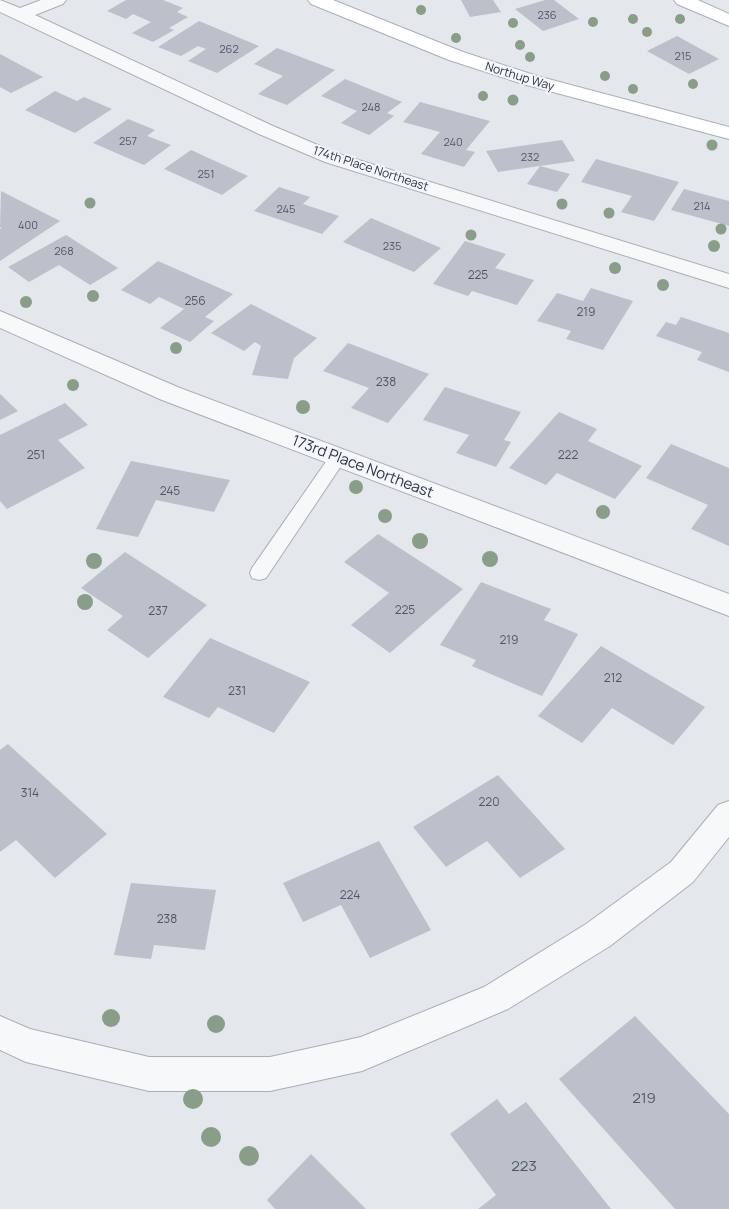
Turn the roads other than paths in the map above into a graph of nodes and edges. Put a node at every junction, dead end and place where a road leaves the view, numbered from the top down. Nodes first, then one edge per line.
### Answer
1 (57, 0) edge
2 (317, 0) edge
3 (683, 0) edge
4 (0, 5) edge
5 (20, 14) junction
6 (729, 21) edge
7 (729, 133) edge
8 (729, 281) edge
9 (0, 318) edge
10 (338, 457) junction
11 (259, 573) dead end
12 (729, 605) edge
13 (729, 814) edge
14 (0, 1032) edge

1 - 5 street
2 - 7 street, Northup Way
3 - 6 street
4 - 5 street, 174th Place Northeast
5 - 8 street, 174th Place Northeast
9 - 10 street, 173rd Place Northeast
10 - 11 lane
10 - 12 street, 173rd Place Northeast
13 - 14 street

